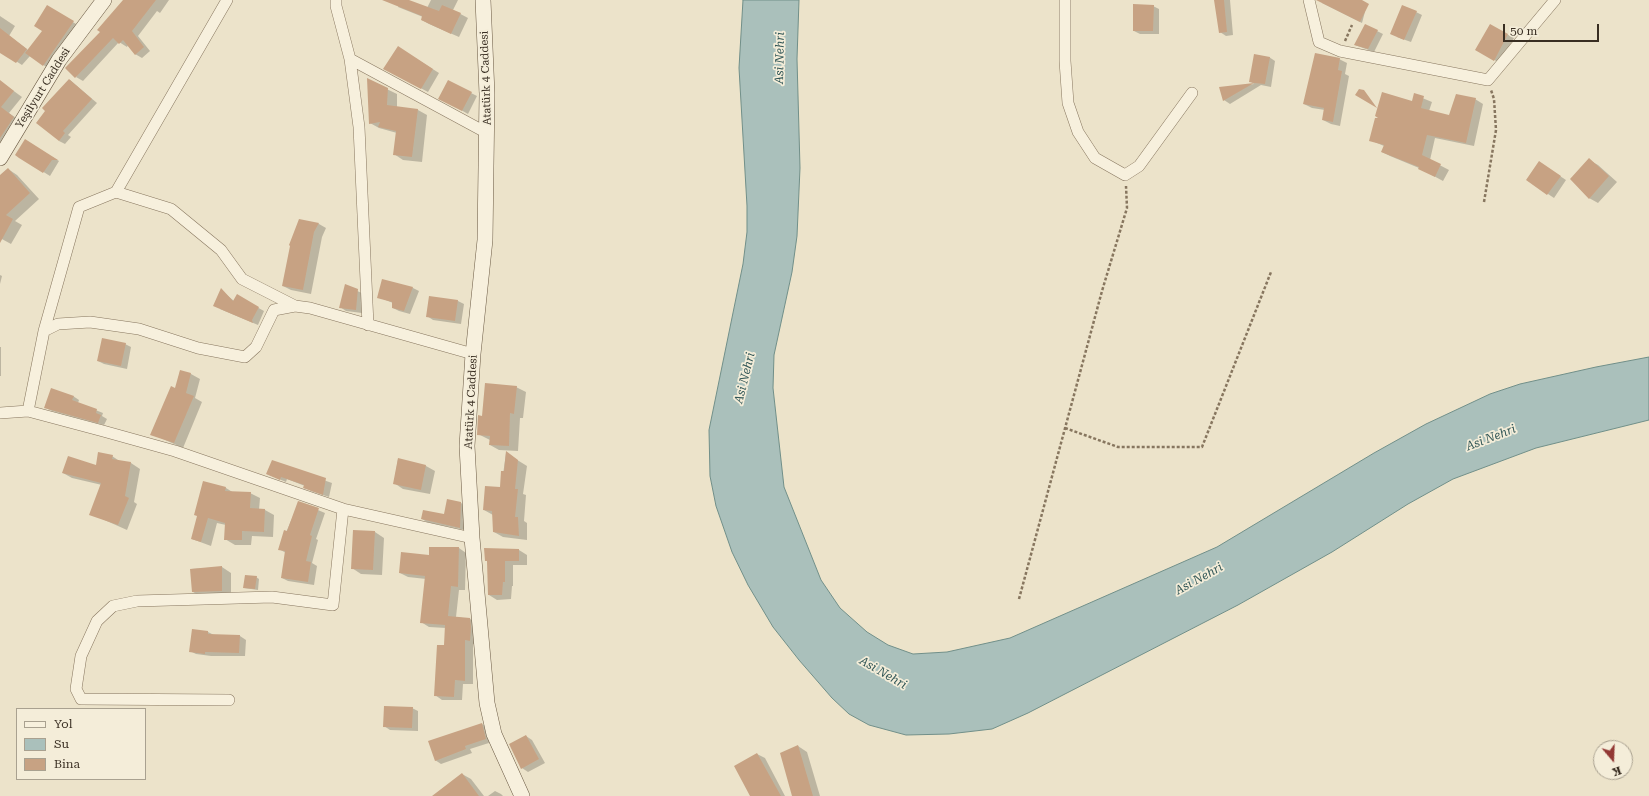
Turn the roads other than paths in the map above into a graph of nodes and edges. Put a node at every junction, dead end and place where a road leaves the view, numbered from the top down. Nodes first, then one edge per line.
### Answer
1 (104, 0) edge
2 (227, 0) edge
3 (336, 0) edge
4 (483, 0) edge
5 (1065, 0) edge
6 (1309, 0) edge
7 (1555, 0) edge
8 (350, 59) junction
9 (1192, 93) dead end
10 (487, 133) junction
11 (0, 158) edge
12 (116, 192) junction
13 (295, 306) junction
14 (368, 325) junction
15 (44, 331) junction
16 (473, 354) junction
17 (28, 411) junction
18 (0, 413) edge
19 (343, 509) junction
20 (472, 538) junction
21 (229, 700) dead end
22 (522, 796) edge

1 - 11 street, Yeşilyurt Caddesi
2 - 12 street
3 - 8 street
4 - 10 street, Atatürk 4 Caddesi
5 - 9 street
6 - 7 street
8 - 10 street
8 - 14 street
10 - 16 street, Atatürk 4 Caddesi
12 - 13 street
12 - 15 street
13 - 14 street
13 - 15 street
14 - 16 street
15 - 17 street
16 - 20 street, Atatürk 4 Caddesi
17 - 18 street
17 - 19 street
19 - 20 street
19 - 21 street
20 - 22 street, Atatürk 4 Caddesi

